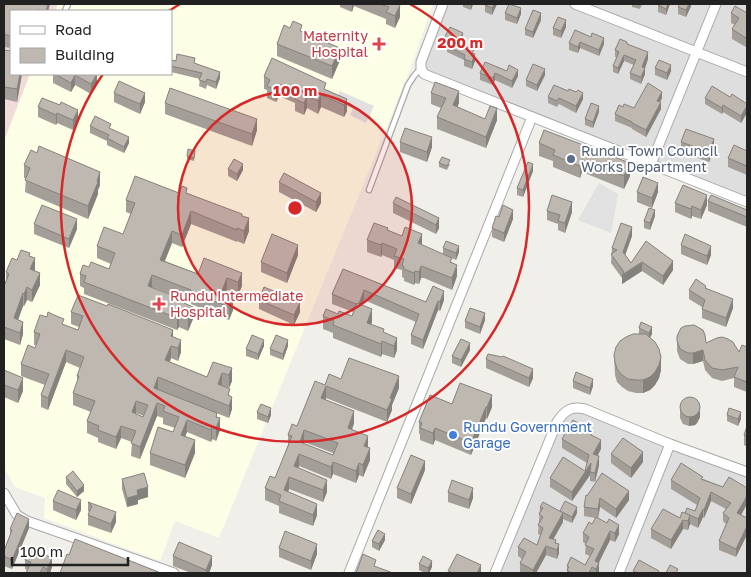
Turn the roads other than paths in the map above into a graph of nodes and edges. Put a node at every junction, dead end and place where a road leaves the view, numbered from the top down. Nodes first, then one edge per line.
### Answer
1 (443, 4) edge
2 (575, 4) edge
3 (716, 4) edge
4 (697, 52) junction
5 (421, 68) junction
6 (747, 72) edge
7 (532, 117) junction
8 (651, 164) junction
9 (369, 190) dead end
10 (747, 202) edge
11 (670, 444) junction
12 (747, 472) edge
13 (4, 494) edge
14 (174, 573) edge
15 (349, 573) edge
16 (495, 573) edge
17 (620, 573) edge

1 - 5 street
2 - 4 street
3 - 4 street
4 - 6 street
4 - 8 street
5 - 7 street
5 - 9 lane
7 - 8 street
7 - 15 street
8 - 10 street
11 - 12 street
11 - 16 street
11 - 17 street
13 - 14 street

